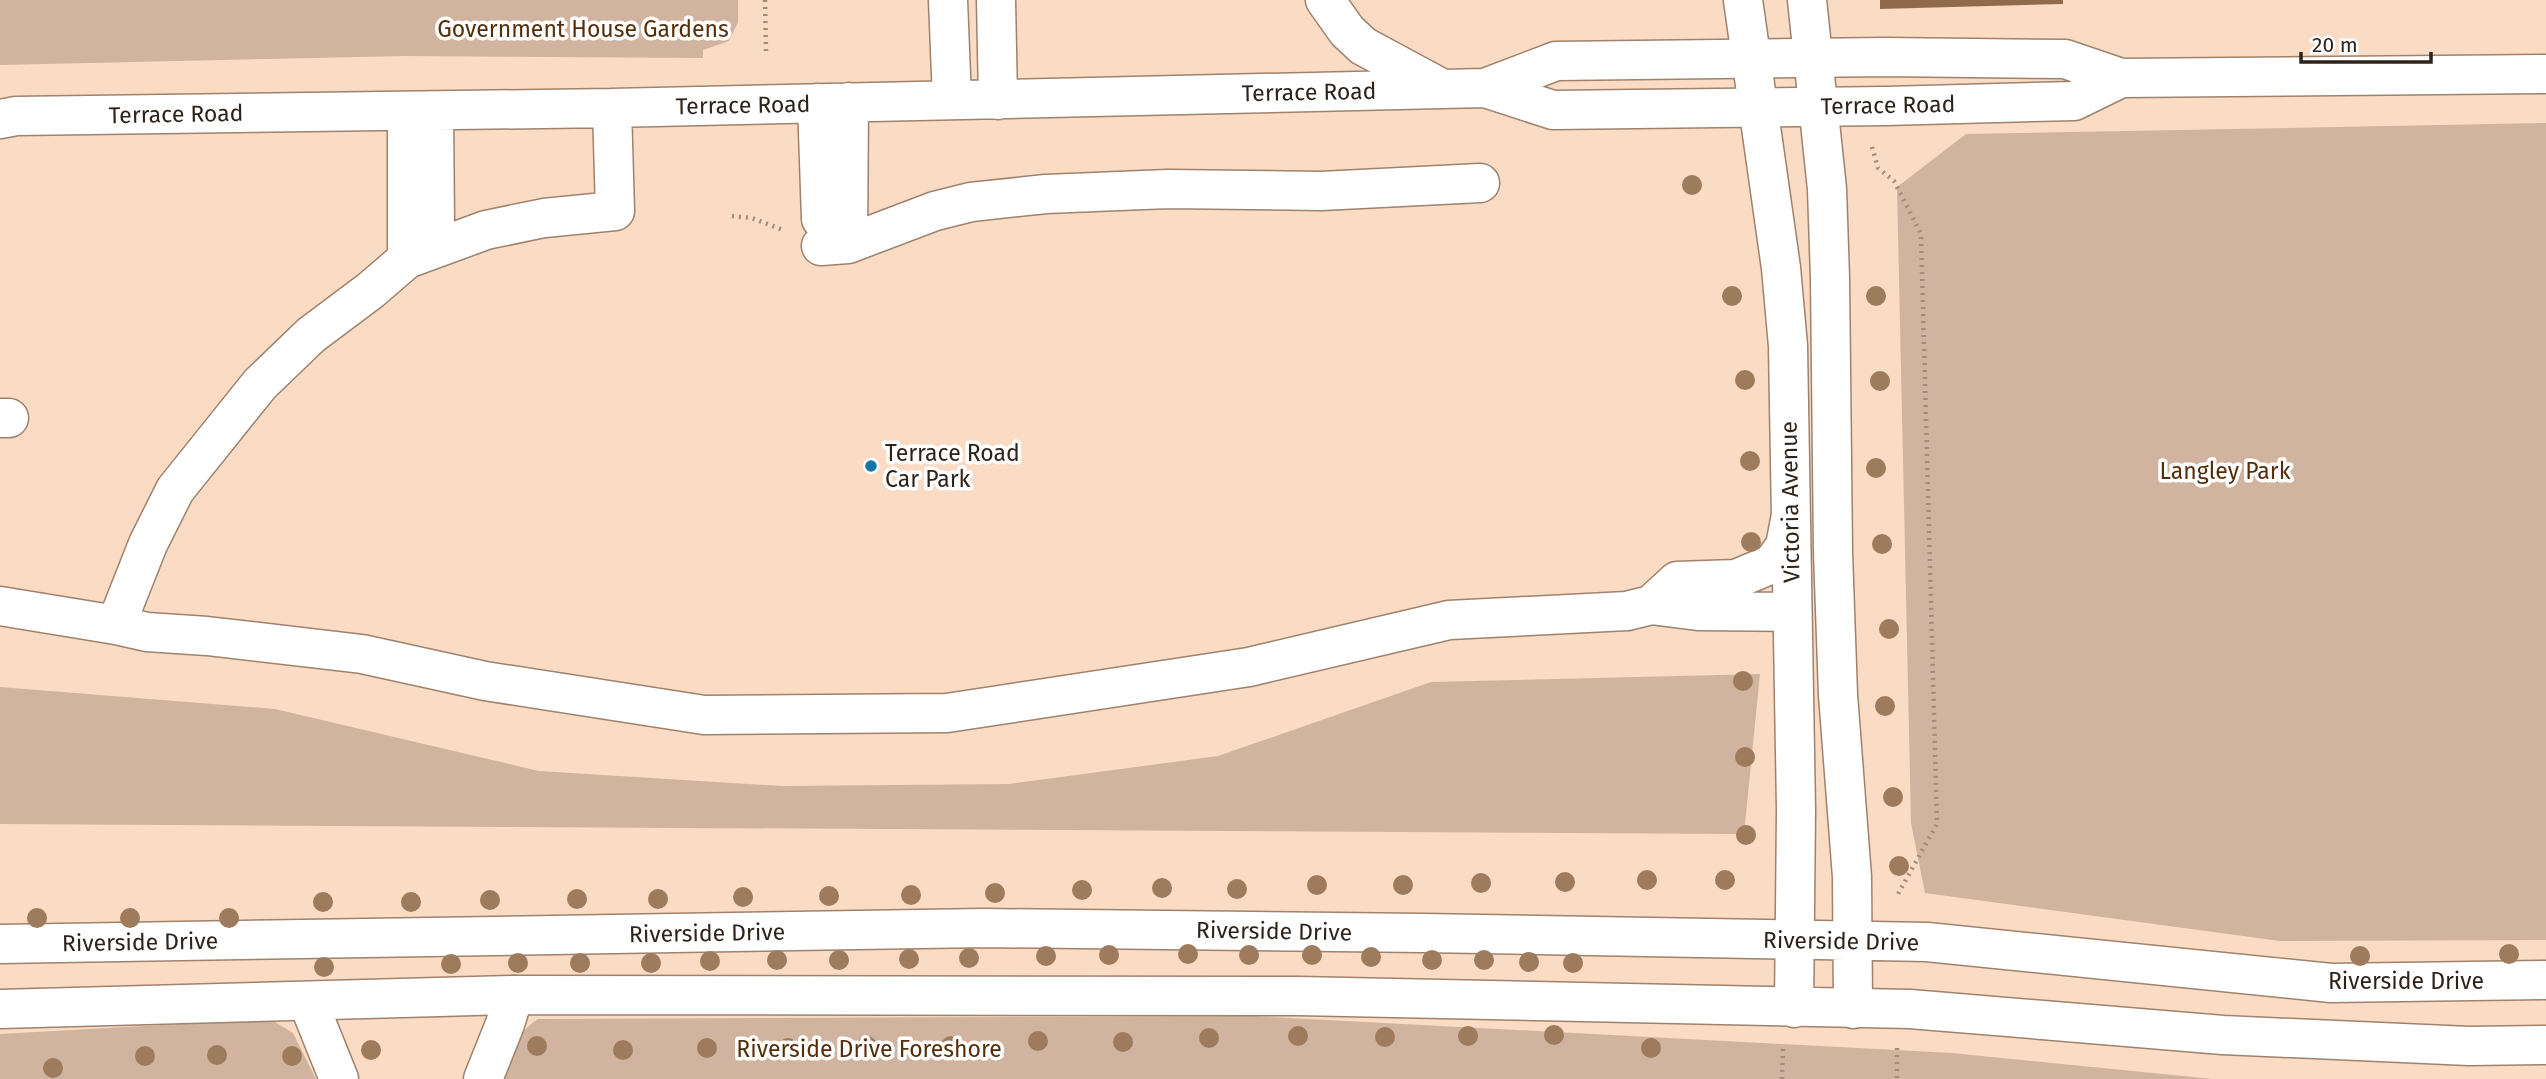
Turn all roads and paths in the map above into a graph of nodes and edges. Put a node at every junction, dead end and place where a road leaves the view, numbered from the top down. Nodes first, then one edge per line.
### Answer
1 (765, 0) edge
2 (948, 0) edge
3 (996, 0) edge
4 (1325, 0) edge
5 (1743, 0) edge
6 (1807, 0) edge
7 (766, 51) dead end
8 (1812, 58) junction
9 (1751, 59) junction
10 (2546, 74) edge
11 (2121, 78) junction
12 (1485, 88) junction
13 (1443, 89) junction
14 (952, 100) junction
15 (998, 100) junction
16 (833, 103) junction
17 (1758, 107) junction
18 (1818, 107) junction
19 (611, 108) junction
20 (420, 111) junction
21 (0, 119) edge
22 (1871, 144) dead end
23 (1480, 183) dead end
24 (732, 216) dead end
25 (820, 235) junction
26 (412, 257) junction
27 (1790, 520) junction
28 (1664, 593) junction
29 (0, 606) edge
30 (1792, 612) junction
31 (116, 625) junction
32 (1898, 894) dead end
33 (1795, 940) junction
34 (1853, 940) junction
35 (0, 944) edge
36 (2546, 980) edge
37 (514, 995) junction
38 (308, 1002) junction
39 (1794, 1008) junction
40 (0, 1009) edge
41 (1853, 1009) junction
42 (1897, 1041) dead end
43 (2546, 1045) edge
44 (339, 1079) edge
45 (483, 1079) edge
46 (1897, 1079) edge

1 - 7 path
2 - 14 main road
3 - 15 main road
4 - 13 main road
5 - 9 main road, Victoria Avenue
6 - 8 main road, Victoria Avenue
8 - 9 main road, Terrace Road
8 - 11 main road, Terrace Road
8 - 18 main road, Victoria Avenue
9 - 12 main road, Terrace Road
9 - 17 main road, Victoria Avenue
10 - 11 main road, Terrace Road
11 - 18 main road, Terrace Road
12 - 13 main road, Terrace Road
12 - 17 main road, Terrace Road
13 - 15 main road, Terrace Road
14 - 15 main road, Terrace Road
14 - 16 main road, Terrace Road
16 - 19 main road, Terrace Road
16 - 25 main road
17 - 18 main road, Terrace Road
17 - 27 main road, Victoria Avenue
18 - 34 main road, Victoria Avenue
19 - 20 main road, Terrace Road
19 - 26 main road
20 - 21 main road, Terrace Road
20 - 26 main road
22 - 32 path
23 - 25 main road
24 - 25 path
26 - 31 main road
27 - 28 main road
27 - 30 main road, Victoria Avenue
28 - 30 main road
28 - 31 main road
29 - 31 main road
30 - 33 main road, Victoria Avenue
33 - 34 main road, Riverside Drive
33 - 35 main road, Riverside Drive
33 - 39 main road, Victoria Avenue
34 - 36 main road, Riverside Drive
34 - 41 main road, Victoria Avenue
37 - 38 main road
37 - 39 main road
37 - 45 main road
38 - 40 main road
38 - 44 main road
39 - 41 main road
41 - 43 main road
42 - 46 path

